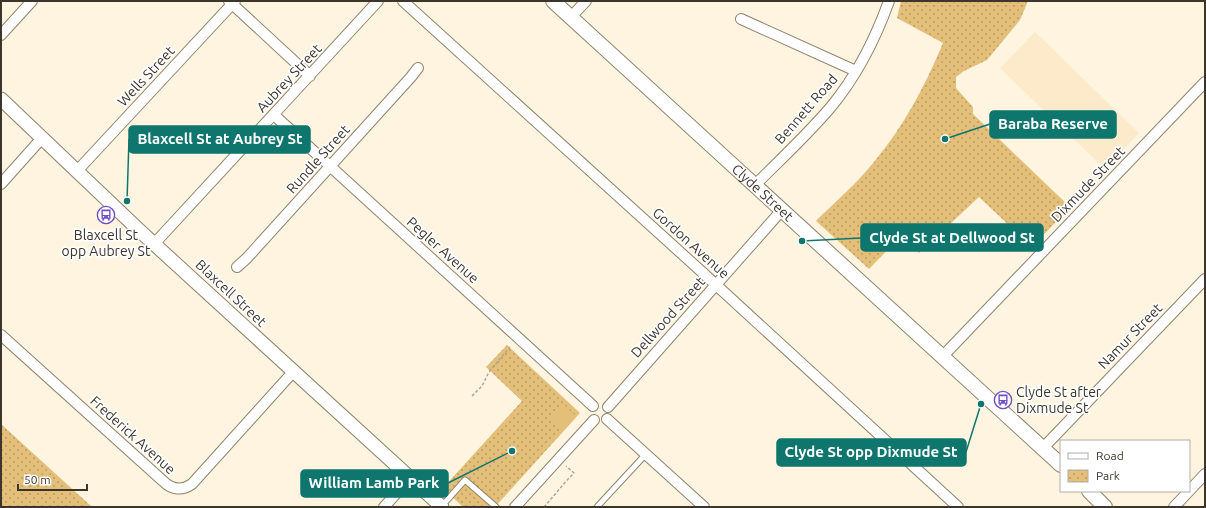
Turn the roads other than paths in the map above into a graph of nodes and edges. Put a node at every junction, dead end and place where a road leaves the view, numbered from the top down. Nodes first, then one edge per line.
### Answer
1 (32, 1) edge
2 (378, 1) edge
3 (403, 1) edge
4 (553, 1) edge
5 (586, 1) edge
6 (889, 1) edge
7 (232, 2) edge
8 (571, 17) junction
9 (741, 18) dead end
10 (1, 35) edge
11 (418, 68) dead end
12 (856, 71) junction
13 (310, 76) junction
14 (1205, 82) edge
15 (1, 99) edge
16 (274, 115) junction
17 (42, 138) junction
18 (330, 166) junction
19 (77, 170) junction
20 (1, 184) edge
21 (755, 185) junction
22 (782, 210) junction
23 (154, 244) junction
24 (237, 267) dead end
25 (1205, 279) edge
26 (716, 284) junction
27 (1, 335) edge
28 (942, 357) junction
29 (293, 372) junction
30 (593, 406) junction
31 (608, 406) junction
32 (608, 419) junction
33 (594, 420) junction
34 (1043, 448) junction
35 (646, 454) junction
36 (1060, 464) edge
37 (1205, 474) edge
38 (410, 478) junction
39 (1190, 490) edge
40 (1090, 492) edge
41 (1188, 492) edge
42 (384, 507) edge
43 (442, 507) edge
44 (496, 507) edge
45 (515, 507) edge
46 (597, 507) edge
47 (704, 507) edge
48 (958, 507) edge
49 (1105, 507) edge
50 (1174, 507) edge

1 - 10 street
2 - 13 street, Aubrey Street
3 - 26 street, Gordon Avenue
4 - 8 main road, Clyde Street
5 - 8 street
6 - 12 street, Bennett Road
7 - 13 street
7 - 19 street, Wells Street
8 - 21 main road, Clyde Street
9 - 12 street
11 - 18 street, Rundle Street
12 - 21 street, Bennett Road
13 - 16 street, Aubrey Street
14 - 28 street, Dixmude Street
15 - 17 street, Blaxcell Street
16 - 18 street, Pegler Avenue
16 - 23 street, Aubrey Street
17 - 19 street, Blaxcell Street
17 - 20 street
18 - 24 street, Rundle Street
18 - 30 street, Pegler Avenue
19 - 23 street, Blaxcell Street
21 - 22 main road, Clyde Street
22 - 26 street, Dellwood Street
22 - 28 main road, Clyde Street
23 - 29 street, Blaxcell Street
25 - 34 street, Namur Street
26 - 31 street, Dellwood Street
26 - 48 street, Gordon Avenue
27 - 29 street, Frederick Avenue
28 - 34 main road, Clyde Street
29 - 38 street, Blaxcell Street
30 - 31 street
30 - 33 street
31 - 32 street
32 - 33 street
32 - 35 street
33 - 45 street
34 - 36 main road, Clyde Street
35 - 46 lane
35 - 47 street
37 - 39 street
38 - 42 street
38 - 43 street, Blaxcell Street
40 - 49 main road
41 - 50 street
43 - 44 lane

